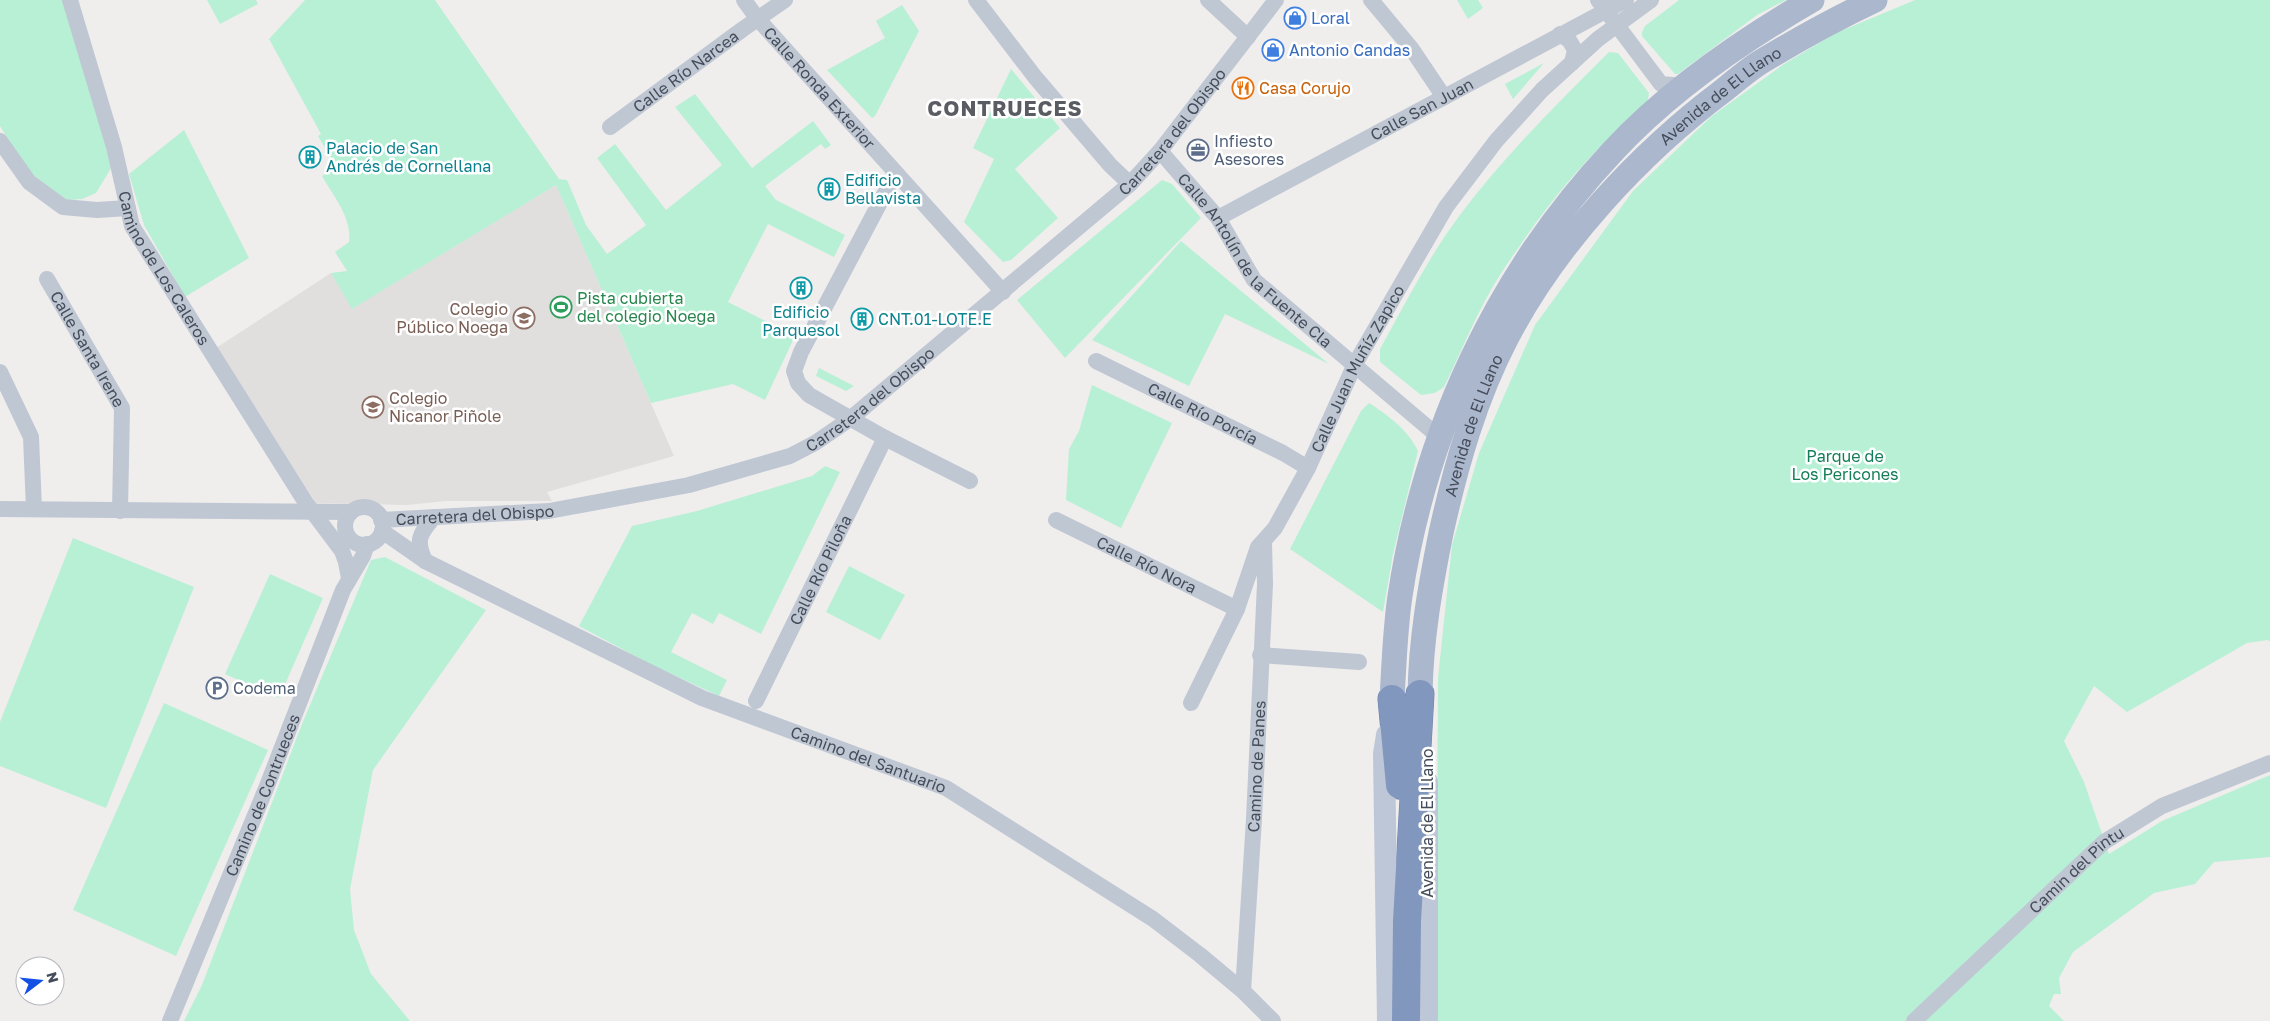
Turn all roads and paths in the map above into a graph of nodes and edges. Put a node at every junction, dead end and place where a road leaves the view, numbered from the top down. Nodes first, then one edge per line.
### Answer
1 (70, 0) edge
2 (744, 0) edge
3 (786, 0) edge
4 (976, 0) edge
5 (1208, 0) edge
6 (1276, 0) edge
7 (1371, 0) edge
8 (1626, 0) edge
9 (1651, 0) edge
10 (1812, 0) edge
11 (1875, 0) edge
12 (1601, 6) edge
13 (757, 18) junction
14 (1615, 26) junction
15 (1560, 34) junction
16 (1248, 37) junction
17 (1572, 63) junction
18 (1672, 90) junction
19 (1444, 97) junction
20 (1685, 120) junction
21 (610, 127) dead end
22 (0, 141) edge
23 (1160, 151) junction
24 (895, 174) junction
25 (1130, 184) junction
26 (128, 208) junction
27 (1218, 218) junction
28 (47, 279) dead end
29 (1003, 292) junction
30 (1096, 361) dead end
31 (1355, 364) junction
32 (0, 372) edge
33 (850, 419) junction
34 (1439, 437) junction
35 (884, 438) junction
36 (1308, 468) junction
37 (970, 481) dead end
38 (0, 509) edge
39 (34, 509) junction
40 (120, 511) junction
41 (351, 512) junction
42 (312, 513) junction
43 (434, 517) junction
44 (1056, 520) dead end
45 (382, 526) junction
46 (322, 527) junction
47 (347, 534) junction
48 (1263, 540) junction
49 (367, 544) junction
50 (342, 552) junction
51 (426, 561) junction
52 (349, 578) junction
53 (1237, 609) junction
54 (1260, 655) junction
55 (1359, 662) dead end
56 (1420, 694) junction
57 (1392, 699) junction
58 (756, 701) dead end
59 (1191, 704) dead end
60 (2270, 763) edge
61 (1407, 921) junction
62 (1243, 991) junction
63 (170, 1021) edge
64 (1273, 1021) edge
65 (1388, 1021) edge
66 (1406, 1021) edge
67 (1427, 1021) edge
68 (1914, 1021) edge

1 - 26 street, Camino de Los Caleros
2 - 13 street, Calle Ronda Exterior
3 - 13 street, Calle Río Narcea
4 - 25 street
5 - 16 street
6 - 16 street, Carretera del Obispo
7 - 19 street
8 - 12 street, Calle San Juan
9 - 14 street
10 - 18 main road, Avenida de El Llano
11 - 20 main road, Avenida de El Llano
12 - 14 street
12 - 15 street, Calle San Juan
13 - 21 street, Calle Río Narcea
13 - 24 street, Calle Ronda Exterior
14 - 17 street, Calle Juan Muñíz Zapico
14 - 18 street
15 - 17 street
15 - 19 street, Calle San Juan
16 - 23 street, Carretera del Obispo
17 - 31 street, Calle Juan Muñíz Zapico
18 - 20 street
18 - 34 main road, Avenida de El Llano
19 - 27 street, Calle San Juan
20 - 56 main road, Avenida de El Llano
22 - 26 street
23 - 25 street, Carretera del Obispo
23 - 27 street, Calle Antolín de la Fuente Cla
24 - 29 street, Calle Ronda Exterior
24 - 33 street
25 - 29 street, Carretera del Obispo
26 - 42 street, Camino de Los Caleros
27 - 31 street, Calle Antolín de la Fuente Cla
28 - 40 street, Calle Santa Irene
29 - 33 street, Carretera del Obispo
30 - 36 street, Calle Río Porcía
31 - 34 street, Calle Antolín de la Fuente Cla
31 - 36 street, Calle Juan Muñíz Zapico
32 - 39 street
33 - 35 street
33 - 43 street, Carretera del Obispo
34 - 57 main road, Avenida de El Llano
35 - 37 street
35 - 58 street, Calle Río Piloña
36 - 48 street, Calle Juan Muñíz Zapico
38 - 39 street
39 - 40 street
40 - 42 street
41 - 42 street
41 - 45 street
41 - 47 street
42 - 46 street
43 - 45 street, Carretera del Obispo
43 - 51 street
44 - 53 street, Calle Río Nora
45 - 49 street
45 - 51 street, Camino del Santuario
46 - 47 street
46 - 50 street
47 - 49 street
47 - 50 street
48 - 53 street, Calle Juan Muñíz Zapico
48 - 54 street, Camino de Panes
49 - 52 street, Camino de Contrueces
50 - 52 street
51 - 62 street, Camino del Santuario
52 - 63 street, Camino de Contrueces
53 - 59 street, Calle Juan Muñíz Zapico
54 - 55 street
54 - 62 street, Camino de Panes
56 - 61 highway
56 - 67 main road, Avenida de El Llano
57 - 61 highway
57 - 65 main road, Avenida de El Llano
60 - 68 street, Camin del Pintu
61 - 66 highway
62 - 64 street, Camino del Santuario

